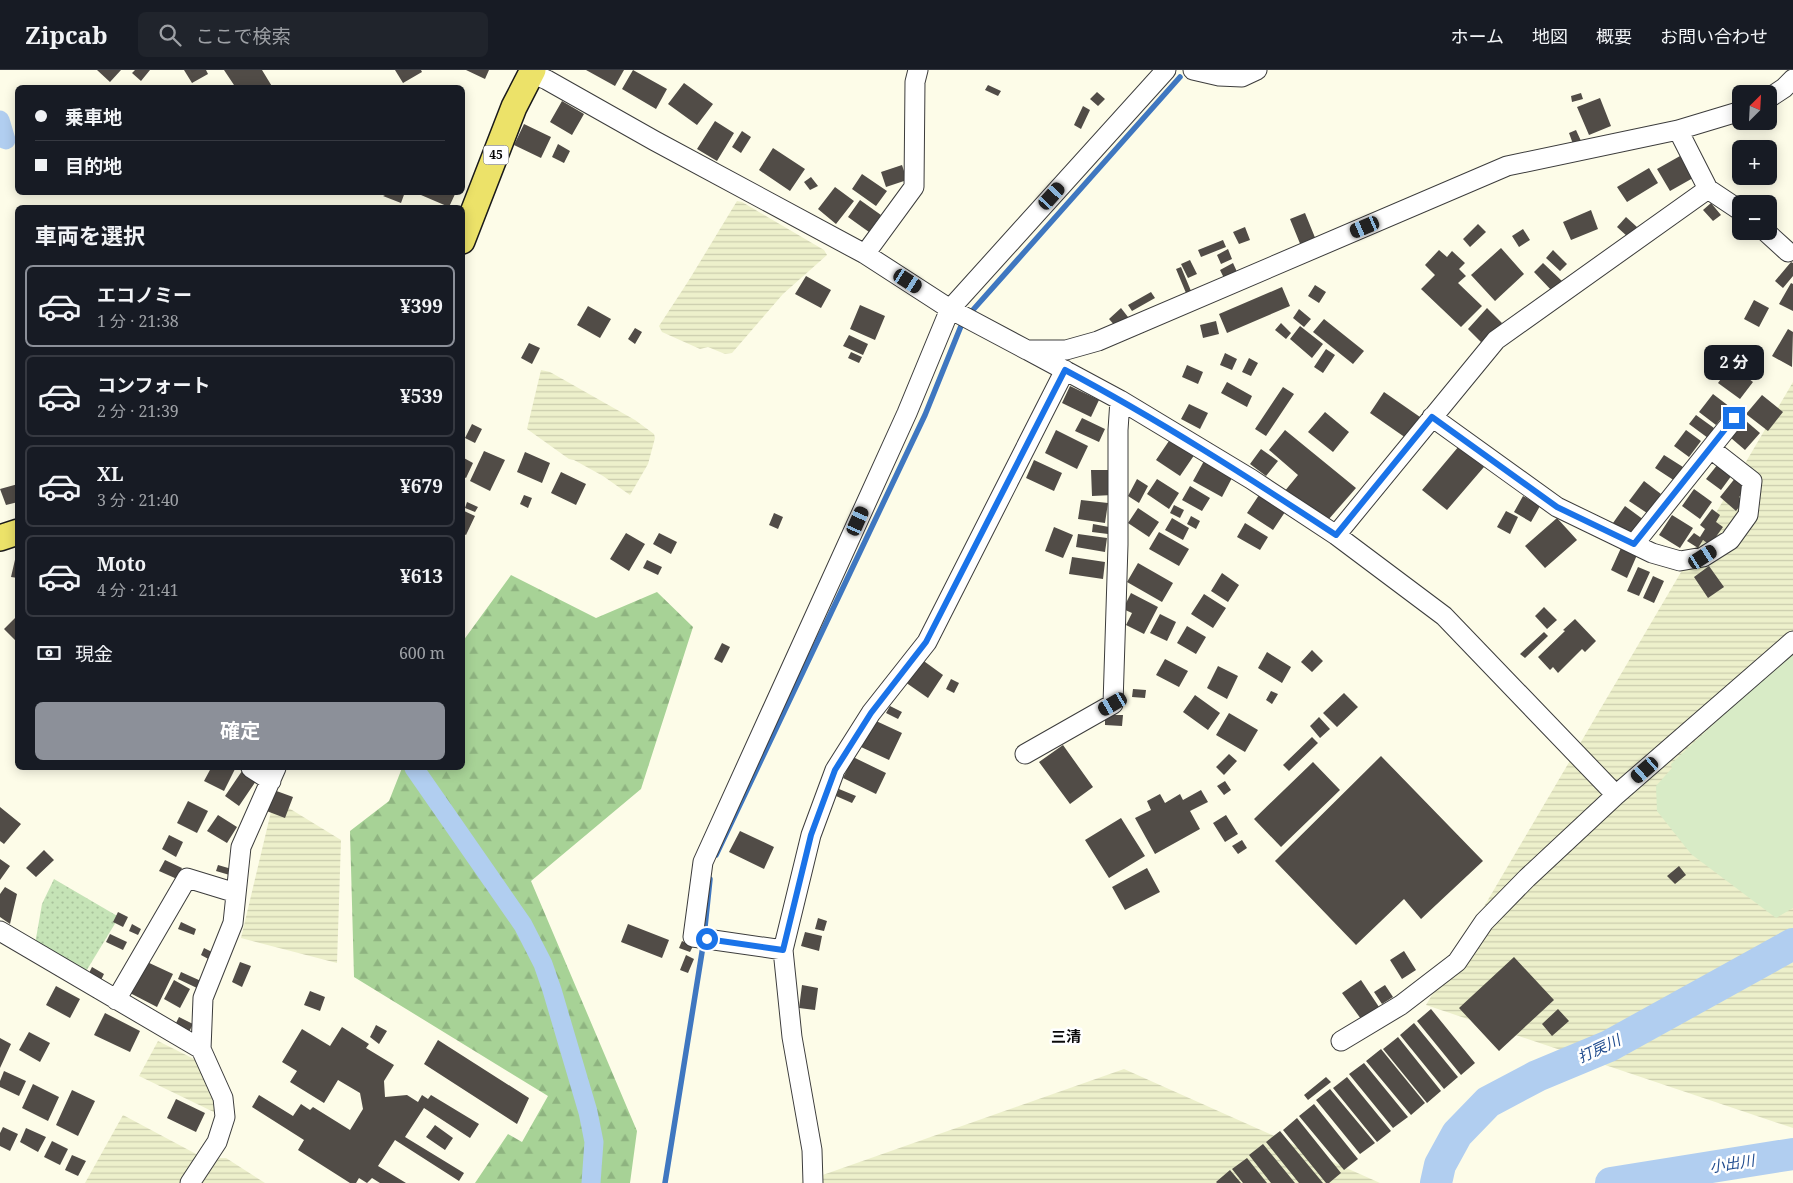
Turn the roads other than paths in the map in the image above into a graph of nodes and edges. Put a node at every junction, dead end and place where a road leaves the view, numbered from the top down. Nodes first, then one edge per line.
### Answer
1 (918, 70) edge
2 (1166, 70) edge
3 (1193, 70) edge
4 (1258, 70) edge
5 (532, 71) edge
6 (1793, 79) edge
7 (1778, 92) edge
8 (1732, 114) edge
9 (1678, 130) junction
10 (1708, 189) junction
11 (1732, 205) edge
12 (465, 233) edge
13 (1775, 240) edge
14 (1788, 252) dead end
15 (865, 254) junction
16 (961, 315) junction
17 (1027, 350) junction
18 (1065, 370) junction
19 (1120, 400) junction
20 (1432, 417) junction
21 (1734, 418) dead end
22 (1711, 449) junction
23 (15, 533) edge
24 (1336, 535) junction
25 (0, 538) edge
26 (1634, 544) junction
27 (1793, 641) edge
28 (1026, 754) dead end
29 (258, 770) edge
30 (273, 774) edge
31 (1616, 796) junction
32 (236, 893) junction
33 (0, 931) edge
34 (783, 950) junction
35 (116, 1000) junction
36 (1341, 1041) dead end
37 (201, 1049) junction
38 (190, 1183) edge
39 (813, 1183) edge

1 - 15 street
2 - 16 street
3 - 4 street
5 - 12 main road, 45
5 - 15 street
6 - 7 street
8 - 9 street
9 - 10 street
9 - 17 street
10 - 11 street
10 - 20 street
13 - 14 street
15 - 16 street
16 - 17 street
16 - 34 street
17 - 18 street
18 - 19 street
18 - 34 street
19 - 24 street
19 - 28 street
20 - 24 street
20 - 26 street
21 - 22 street
22 - 26 street
22 - 26 street
23 - 25 main road
24 - 31 street
27 - 31 street
29 - 30 street
30 - 32 street
31 - 36 street
32 - 35 street
32 - 37 street
33 - 35 street
34 - 39 street
35 - 37 street
37 - 38 street

